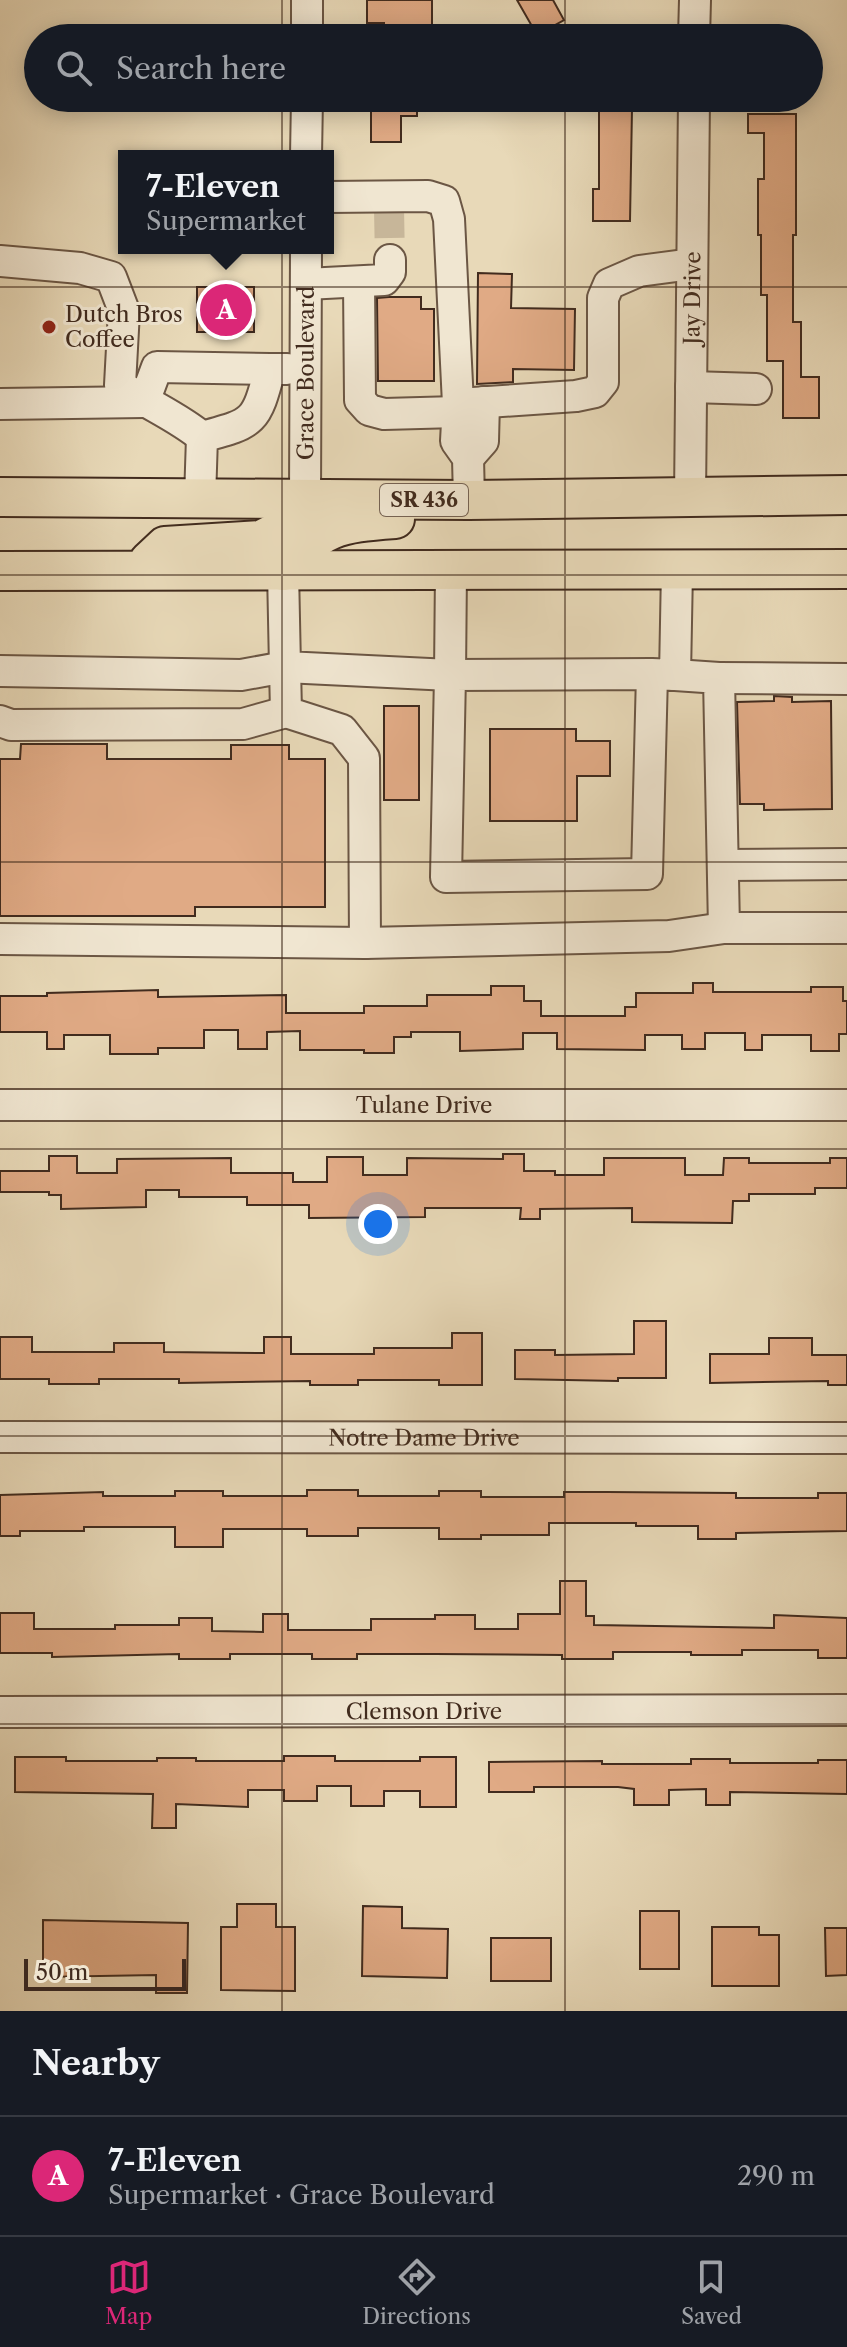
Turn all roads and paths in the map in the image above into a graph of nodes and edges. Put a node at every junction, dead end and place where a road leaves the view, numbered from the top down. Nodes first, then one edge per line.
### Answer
1 (307, 0) edge
2 (695, 0) edge
3 (307, 24) edge
4 (694, 24) edge
5 (307, 112) edge
6 (694, 112) edge
7 (306, 150) edge
8 (334, 197) edge
9 (306, 254) edge
10 (390, 260) dead end
11 (0, 261) edge
12 (692, 264) junction
13 (359, 282) junction
14 (306, 284) junction
15 (305, 368) junction
16 (270, 369) junction
17 (691, 387) junction
18 (756, 389) dead end
19 (144, 402) junction
20 (0, 404) edge
21 (467, 406) junction
22 (202, 437) junction
23 (847, 495) edge
24 (0, 497) edge
25 (690, 498) junction
26 (200, 499) junction
27 (305, 499) junction
28 (553, 499) junction
29 (469, 500) junction
30 (847, 569) edge
31 (451, 570) junction
32 (677, 570) junction
33 (0, 571) edge
34 (138, 571) junction
35 (283, 571) junction
36 (285, 667) junction
37 (0, 671) edge
38 (663, 674) junction
39 (450, 675) junction
40 (719, 678) junction
41 (847, 679) edge
42 (286, 712) junction
43 (0, 721) edge
44 (847, 864) edge
45 (723, 865) junction
46 (724, 928) junction
47 (847, 928) edge
48 (0, 939) edge
49 (365, 943) junction
50 (0, 1105) edge
51 (847, 1105) edge
52 (0, 1437) edge
53 (847, 1438) edge
54 (847, 1710) edge
55 (0, 1712) edge

1 - 3 street
2 - 4 street
5 - 7 street
6 - 12 street, Jay Drive
8 - 21 street
9 - 14 street, Grace Boulevard
10 - 13 street
11 - 19 street
12 - 17 street, Jay Drive
12 - 21 street
13 - 14 street
13 - 21 street
14 - 15 street, Grace Boulevard
15 - 16 street
15 - 27 street, Grace Boulevard
16 - 19 street
16 - 22 street
17 - 18 street
17 - 25 street, Jay Drive
19 - 20 street
19 - 22 street
21 - 29 street
22 - 26 street
23 - 25 main road, SR 436
24 - 26 main road, SR 436
25 - 28 main road, SR 436
26 - 27 main road, SR 436
27 - 29 main road, SR 436
27 - 34 main road
28 - 29 main road, SR 436
28 - 35 main road
30 - 32 main road
31 - 32 main road
31 - 35 main road
31 - 39 street
32 - 38 street
33 - 34 main road
34 - 35 main road
35 - 36 street
36 - 37 street
36 - 39 street
36 - 42 street
38 - 39 street
38 - 39 street
38 - 40 street
40 - 41 street
40 - 45 street
42 - 43 street
42 - 49 street
44 - 45 street
45 - 46 street
46 - 47 street
46 - 49 street
48 - 49 street
50 - 51 street, Tulane Drive
52 - 53 street, Notre Dame Drive
54 - 55 street, Clemson Drive

